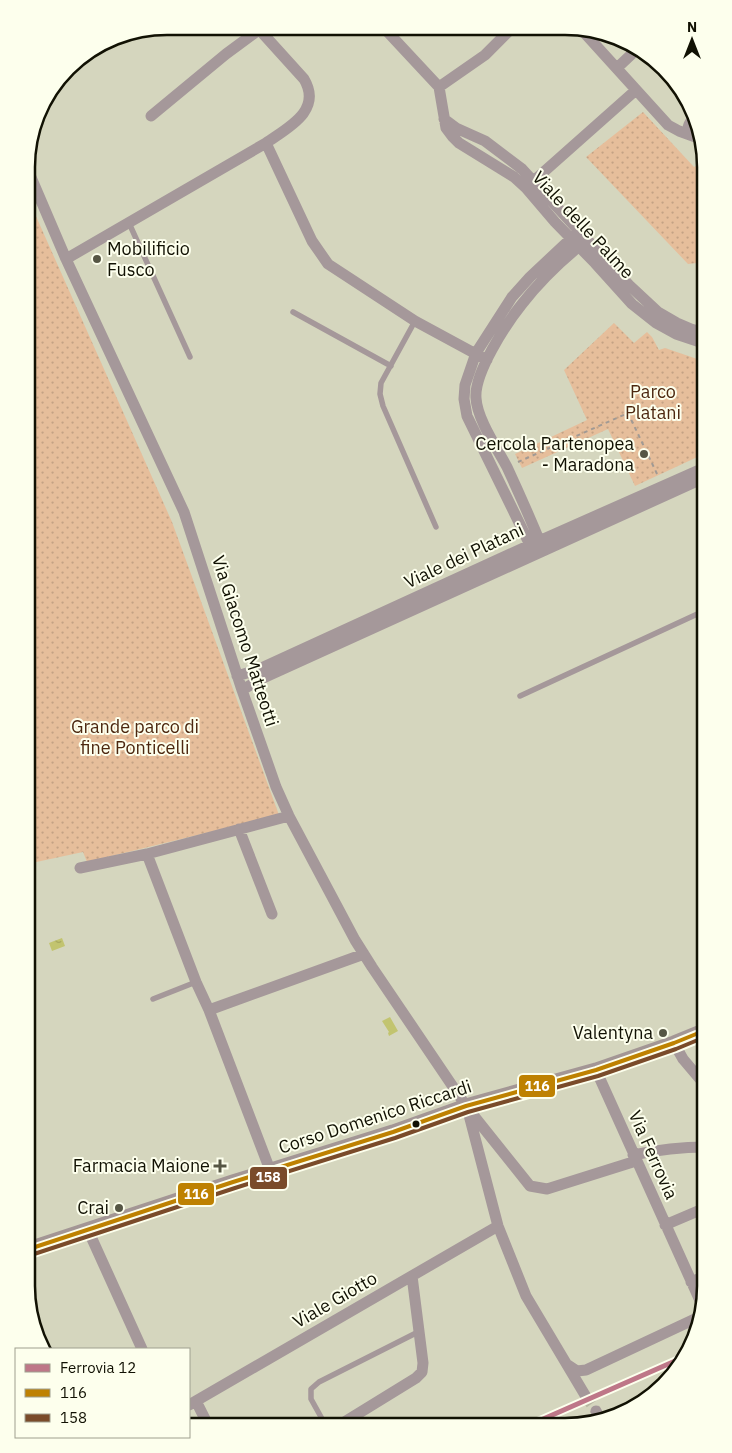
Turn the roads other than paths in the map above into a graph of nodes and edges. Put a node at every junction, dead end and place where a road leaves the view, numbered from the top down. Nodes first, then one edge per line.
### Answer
1 (249, 35) edge
2 (264, 35) edge
3 (391, 35) edge
4 (505, 35) edge
5 (589, 38) edge
6 (632, 54) edge
7 (617, 68) junction
8 (439, 87) junction
9 (636, 90) junction
10 (151, 116) dead end
11 (689, 123) edge
12 (688, 134) junction
13 (693, 136) edge
14 (266, 143) junction
15 (530, 184) junction
16 (35, 187) edge
17 (129, 223) junction
18 (579, 239) junction
19 (66, 259) junction
20 (293, 312) dead end
21 (415, 320) junction
22 (697, 330) edge
23 (697, 341) edge
24 (476, 353) junction
25 (190, 357) dead end
26 (487, 360) junction
27 (391, 366) junction
28 (697, 475) edge
29 (697, 476) edge
30 (436, 527) dead end
31 (537, 548) junction
32 (697, 614) edge
33 (237, 676) junction
34 (242, 690) junction
35 (520, 696) dead end
36 (289, 816) junction
37 (239, 829) junction
38 (146, 854) junction
39 (80, 868) dead end
40 (272, 914) dead end
41 (364, 954) junction
42 (196, 982) junction
43 (153, 999) dead end
44 (209, 1010) junction
45 (697, 1034) edge
46 (674, 1043) junction
47 (596, 1070) junction
48 (697, 1074) edge
49 (466, 1106) junction
50 (697, 1147) edge
51 (635, 1158) junction
52 (270, 1170) junction
53 (697, 1212) edge
54 (665, 1225) junction
55 (498, 1226) junction
56 (88, 1230) junction
57 (35, 1247) edge
58 (412, 1276) junction
59 (697, 1279) edge
60 (691, 1282) junction
61 (697, 1295) edge
62 (692, 1320) edge
63 (420, 1331) junction
64 (142, 1348) edge
65 (567, 1364) junction
66 (585, 1395) tunnel mouth
67 (192, 1403) edge
68 (204, 1418) edge
69 (321, 1418) edge
70 (351, 1418) edge

1 - 10 street
2 - 14 street
3 - 8 street
4 - 8 street
5 - 7 street
6 - 7 street
7 - 9 street
8 - 15 street, Viale delle Palme
9 - 12 street
9 - 15 street
11 - 12 street
12 - 13 street
14 - 17 street
14 - 21 street
15 - 18 street, Viale delle Palme
16 - 19 street, Via Giacomo Matteotti
17 - 19 street
17 - 25 lane
18 - 22 street, Viale delle Palme
18 - 23 street, Viale delle Palme
18 - 24 street
18 - 26 street
19 - 33 street, Via Giacomo Matteotti
20 - 27 lane
21 - 24 street
21 - 27 lane
24 - 26 street
24 - 31 street
26 - 31 street
27 - 30 lane
28 - 31 street, Viale dei Platani
29 - 31 street, Viale dei Platani
31 - 33 street, Viale dei Platani
31 - 34 street, Viale dei Platani
32 - 35 lane
33 - 34 street, Via Giacomo Matteotti
34 - 36 street, Via Giacomo Matteotti
36 - 37 street
36 - 41 street, Via Giacomo Matteotti
37 - 38 street
37 - 40 street
38 - 39 street
38 - 42 street
41 - 44 street
41 - 49 street, Via Giacomo Matteotti
42 - 43 lane
42 - 44 street
44 - 52 street
45 - 46 main road, Corso Domenico Riccardi
46 - 47 main road, Corso Domenico Riccardi
46 - 48 street
47 - 49 main road, Corso Domenico Riccardi
47 - 51 street, Via Ferrovia
49 - 51 street
49 - 52 main road, Corso Domenico Riccardi
49 - 55 street
50 - 51 street
51 - 54 street, Via Ferrovia
52 - 56 main road, Corso Domenico Riccardi
53 - 54 street
54 - 60 street, Via Ferrovia
55 - 58 street, Viale Giotto
55 - 65 street
56 - 57 main road, Corso Domenico Riccardi
56 - 64 street
58 - 63 street
58 - 67 street, Viale Giotto
59 - 60 street
60 - 61 street, Via Ferrovia
62 - 65 street
63 - 69 lane
63 - 70 street
65 - 66 street
67 - 68 street

